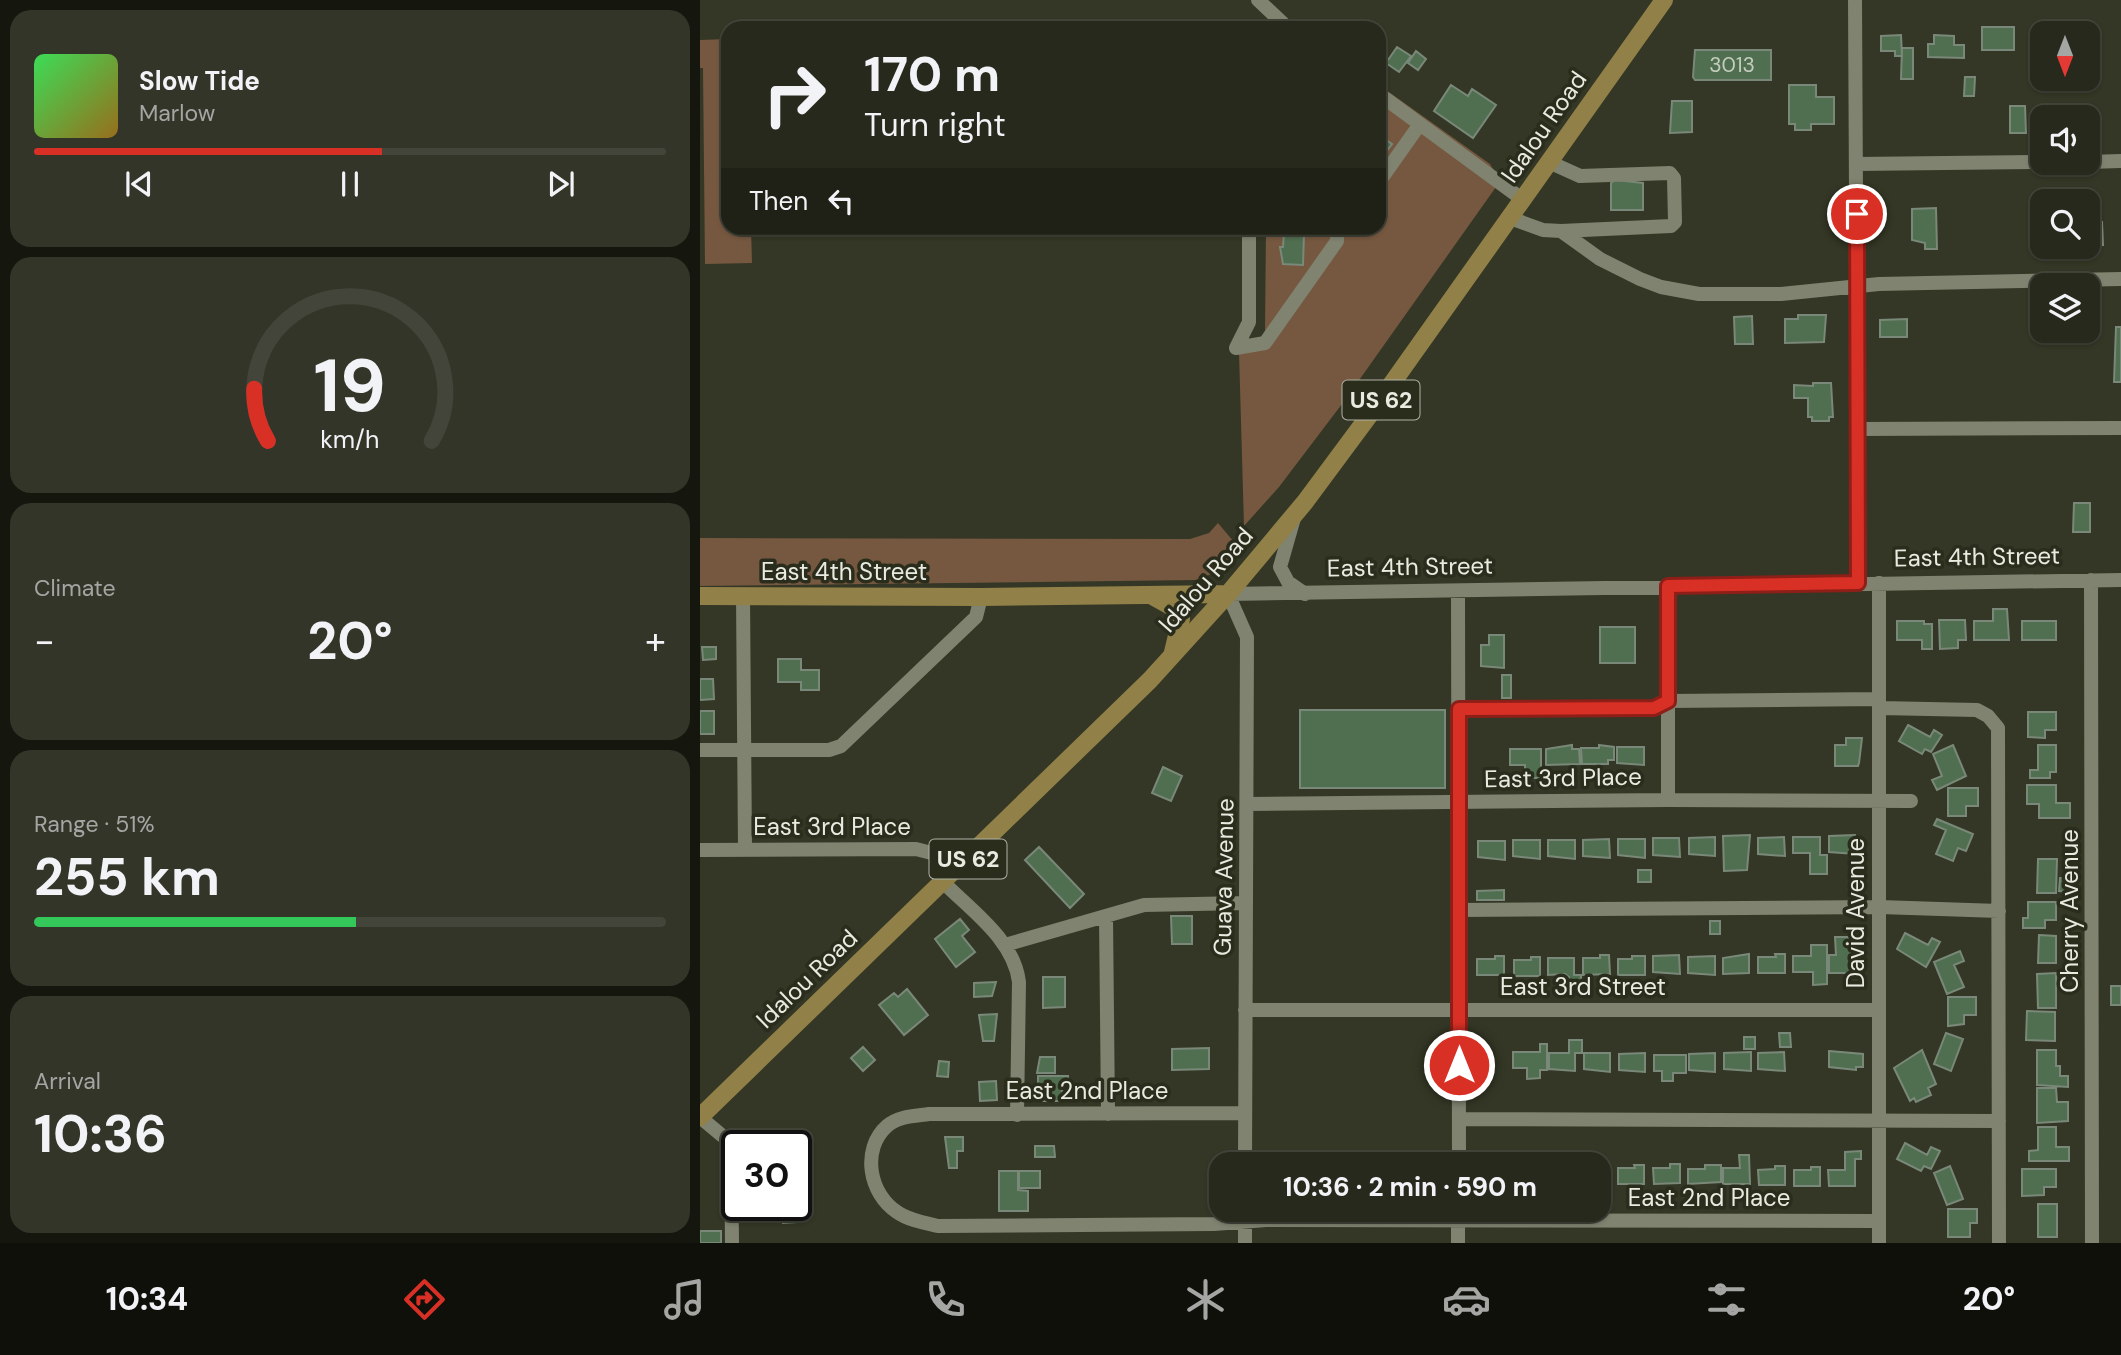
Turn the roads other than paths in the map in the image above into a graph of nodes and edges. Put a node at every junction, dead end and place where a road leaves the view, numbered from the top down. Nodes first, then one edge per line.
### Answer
1 (1258, 0) edge
2 (1664, 0) edge
3 (1855, 0) edge
4 (1280, 21) edge
5 (1386, 99) edge
6 (1420, 124) junction
7 (2121, 161) edge
8 (1549, 162) junction
9 (2030, 162) edge
10 (2100, 162) edge
11 (1856, 164) junction
12 (1386, 172) edge
13 (1522, 199) junction
14 (1510, 218) junction
15 (1561, 231) junction
16 (1249, 235) edge
17 (1336, 235) edge
18 (2121, 279) edge
19 (1858, 289) junction
20 (2121, 428) edge
21 (1858, 429) junction
22 (1296, 514) junction
23 (2091, 580) junction
24 (2121, 580) edge
25 (1858, 583) junction
26 (1879, 583) junction
27 (1668, 586) junction
28 (1458, 592) junction
29 (1228, 594) junction
30 (1306, 594) junction
31 (700, 596) edge
32 (743, 596) junction
33 (1151, 596) junction
34 (981, 597) junction
35 (1171, 657) junction
36 (1668, 701) junction
37 (1879, 703) junction
38 (1459, 709) junction
39 (700, 750) edge
40 (744, 750) junction
41 (1668, 800) junction
42 (1911, 801) dead end
43 (1459, 802) junction
44 (1879, 802) junction
45 (1247, 804) junction
46 (700, 850) edge
47 (745, 850) junction
48 (950, 876) junction
49 (1245, 903) junction
50 (1880, 907) junction
51 (1459, 910) junction
52 (1999, 911) junction
53 (1106, 916) junction
54 (1005, 946) junction
55 (1245, 1010) junction
56 (1459, 1010) junction
57 (1879, 1010) junction
58 (1245, 1112) junction
59 (1108, 1114) junction
60 (1017, 1115) junction
61 (700, 1117) edge
62 (1459, 1119) junction
63 (1878, 1119) junction
64 (1999, 1121) junction
65 (1245, 1152) edge
66 (1459, 1152) edge
67 (1611, 1217) edge
68 (1879, 1221) junction
69 (1221, 1222) edge
70 (1245, 1222) edge
71 (1458, 1222) edge
72 (733, 1243) edge
73 (1245, 1243) edge
74 (1458, 1243) edge
75 (1879, 1243) edge
76 (1999, 1243) edge
77 (2092, 1243) edge

1 - 4 street
2 - 8 main road, Idalou Road / US 62
3 - 11 street
5 - 6 street
6 - 12 street
6 - 13 street
7 - 10 street
8 - 13 main road, Idalou Road / US 62
8 - 15 street
9 - 11 street
11 - 19 street
13 - 14 main road, Idalou Road / US 62
14 - 15 street
14 - 22 main road, Idalou Road / US 62
15 - 19 street
16 - 17 street
18 - 19 street
19 - 21 street
20 - 21 street
21 - 25 street
22 - 29 main road, Idalou Road / US 62
22 - 30 street
23 - 24 street, East 4th Street
23 - 26 street, East 4th Street
23 - 77 street, Cherry Avenue
25 - 26 street, East 4th Street
25 - 27 street, East 4th Street
26 - 37 street, David Avenue
27 - 28 street, East 4th Street
27 - 36 street
28 - 30 street, East 4th Street
28 - 38 street
29 - 30 street, East 4th Street
29 - 33 main road, East 4th Street
29 - 35 main road, Idalou Road / US 62
29 - 45 street, Guava Avenue
31 - 32 main road, East 4th Street
32 - 34 main road, East 4th Street
32 - 40 street
33 - 34 main road, East 4th Street
33 - 35 main road
34 - 40 street
35 - 48 main road, Idalou Road / US 62
36 - 37 street
36 - 38 street
36 - 41 street
37 - 44 street, David Avenue
37 - 52 street
38 - 43 street
39 - 40 street
40 - 47 street
41 - 43 street, East 3rd Place
41 - 44 street, East 3rd Place
42 - 44 street, East 3rd Place
43 - 45 street, East 3rd Place
43 - 51 street
44 - 50 street, David Avenue
45 - 49 street, Guava Avenue
46 - 47 street, East 3rd Place
47 - 48 street, East 3rd Place
48 - 54 street, East 3rd Place
48 - 61 main road, Idalou Road / US 62
49 - 53 street
49 - 55 street, Guava Avenue
50 - 51 street
50 - 52 street
50 - 57 street, David Avenue
51 - 56 street
52 - 64 street
53 - 54 street
53 - 59 street
54 - 60 street
55 - 56 street, East 3rd Street
55 - 58 street, Guava Avenue
56 - 57 street, East 3rd Street
56 - 62 street
57 - 63 street, David Avenue
58 - 59 street, East 2nd Place
58 - 65 street, Guava Avenue
59 - 60 street, East 2nd Place
60 - 69 street, East 2nd Place
61 - 72 street
62 - 63 street
62 - 66 street
63 - 64 street
63 - 68 street, David Avenue
64 - 76 street
67 - 68 street, East 2nd Place
68 - 75 street, David Avenue
70 - 73 street
71 - 74 street

